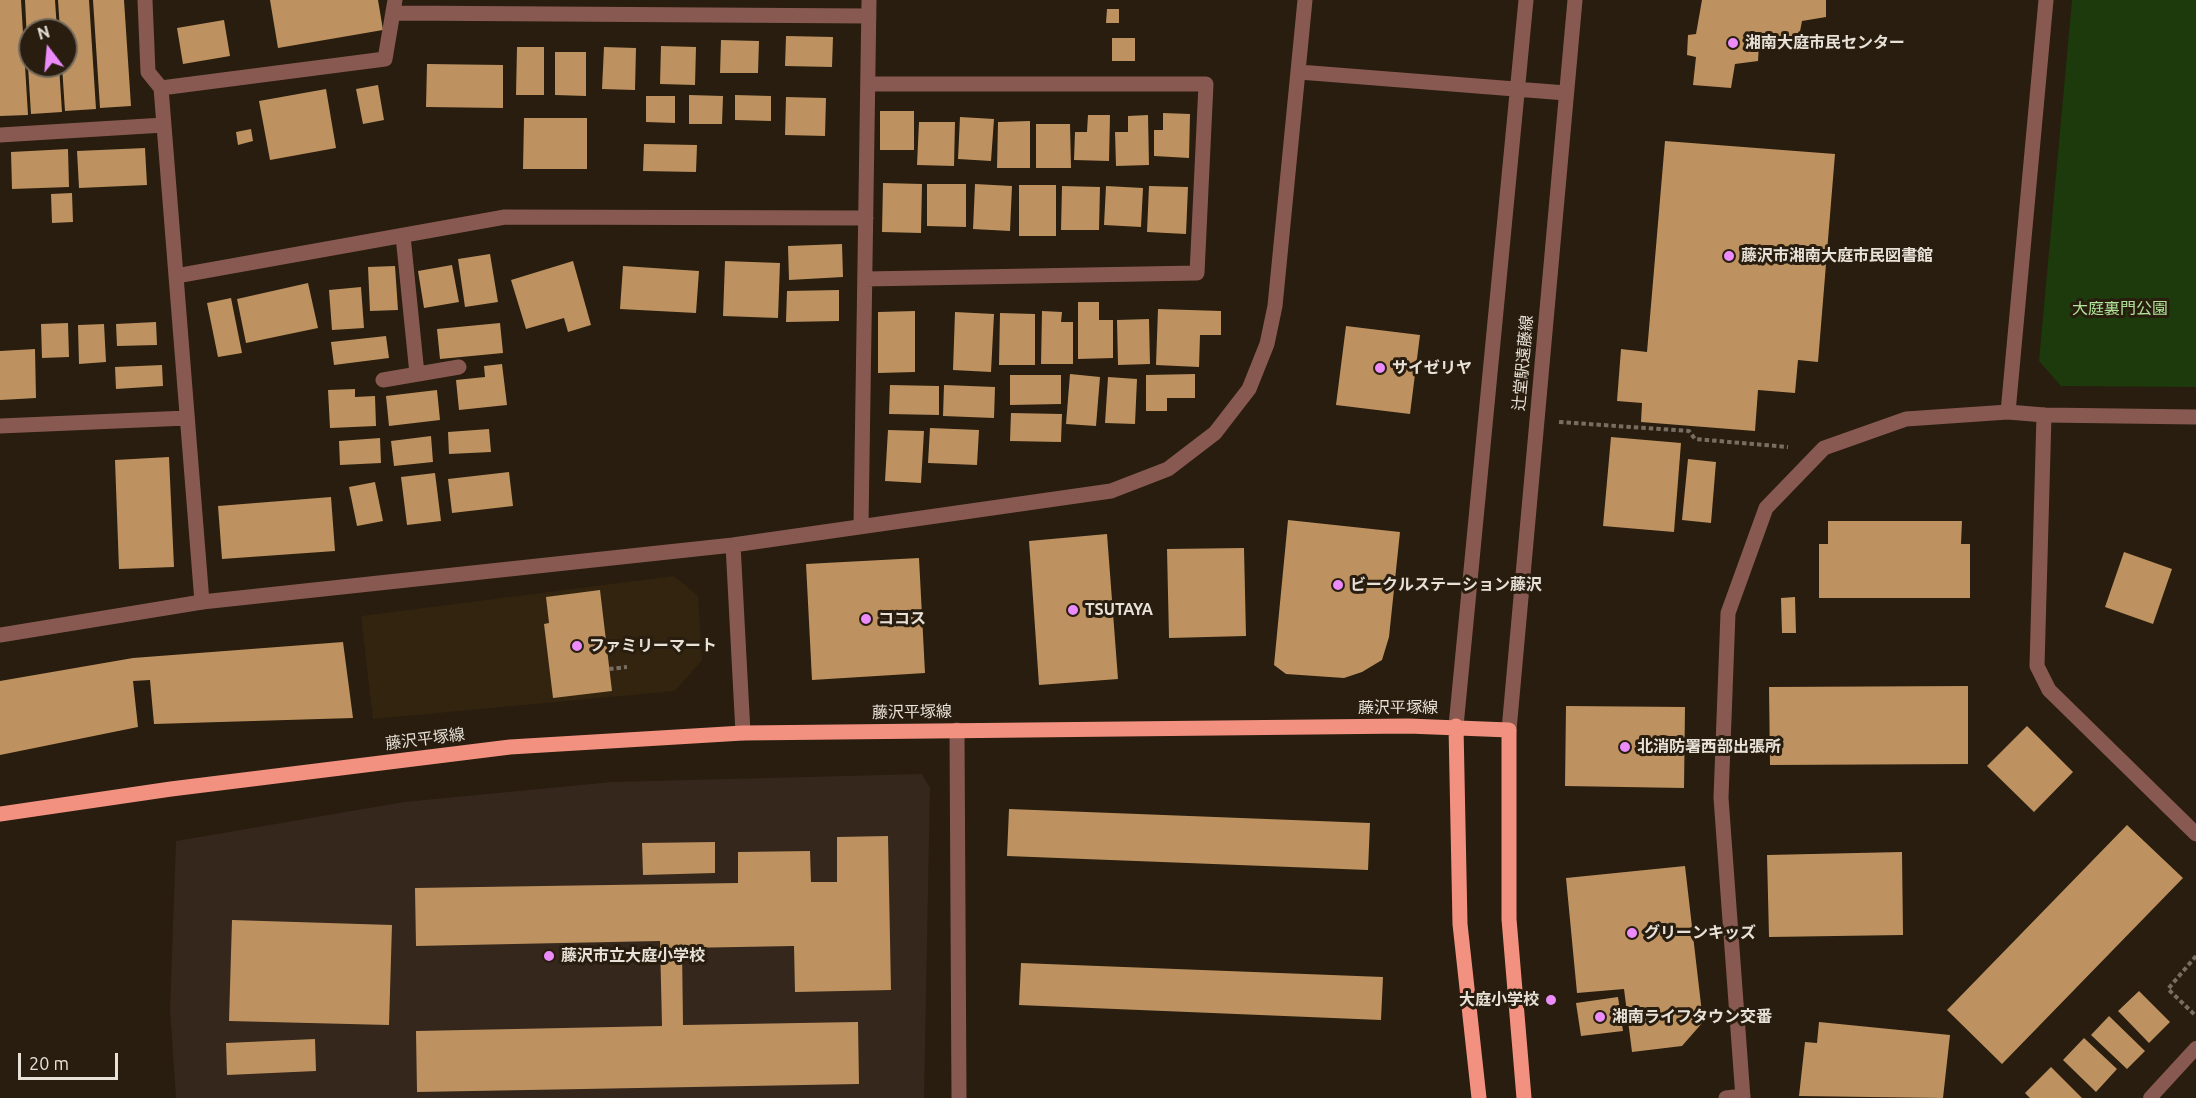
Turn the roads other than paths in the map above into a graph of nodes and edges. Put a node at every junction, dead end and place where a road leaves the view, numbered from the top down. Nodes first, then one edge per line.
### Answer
1 (145, 0) edge
2 (869, 0) edge
3 (1305, 0) edge
4 (1526, 0) edge
5 (1575, 0) edge
6 (2046, 0) edge
7 (395, 6) edge
8 (869, 16) junction
9 (1299, 72) junction
10 (868, 84) junction
11 (161, 88) junction
12 (1517, 90) junction
13 (1566, 93) junction
14 (164, 125) junction
15 (0, 135) edge
16 (866, 218) junction
17 (403, 236) junction
18 (176, 276) junction
19 (865, 279) junction
20 (459, 367) dead end
21 (417, 374) junction
22 (383, 380) dead end
23 (2008, 412) junction
24 (2043, 415) junction
25 (2196, 417) edge
26 (187, 418) junction
27 (0, 426) edge
28 (861, 526) junction
29 (733, 545) junction
30 (202, 603) junction
31 (0, 635) edge
32 (1456, 726) junction
33 (957, 730) junction
34 (1509, 730) junction
35 (743, 733) junction
36 (0, 814) edge
37 (2196, 834) edge
38 (2196, 1048) edge
39 (1744, 1097) edge
40 (958, 1098) edge
41 (1479, 1098) edge
42 (1524, 1098) edge
43 (1725, 1098) edge
44 (2150, 1098) edge

1 - 11 street
2 - 8 street
3 - 9 street
4 - 12 street, 辻堂駅遠藤線
5 - 13 street, 辻堂駅遠藤線
6 - 23 street
7 - 8 street
7 - 11 street
8 - 10 street
9 - 12 street
9 - 28 street
10 - 16 street
10 - 19 street
11 - 14 street
12 - 13 street
12 - 32 street, 辻堂駅遠藤線
13 - 34 street, 辻堂駅遠藤線
14 - 15 street
14 - 18 street
16 - 17 street
16 - 19 street
17 - 18 street
17 - 21 street
18 - 26 street
19 - 28 street
20 - 21 street
21 - 22 street
23 - 24 street
23 - 39 street
24 - 25 street
24 - 37 street
26 - 27 street
26 - 30 street
28 - 29 street
29 - 30 street
29 - 35 street
30 - 31 street
32 - 33 main road, 藤沢平塚線
32 - 34 main road
32 - 41 main road, 藤沢平塚線
33 - 35 main road, 藤沢平塚線
33 - 40 street
34 - 42 main road
35 - 36 main road, 藤沢平塚線
38 - 44 lane
39 - 43 street

